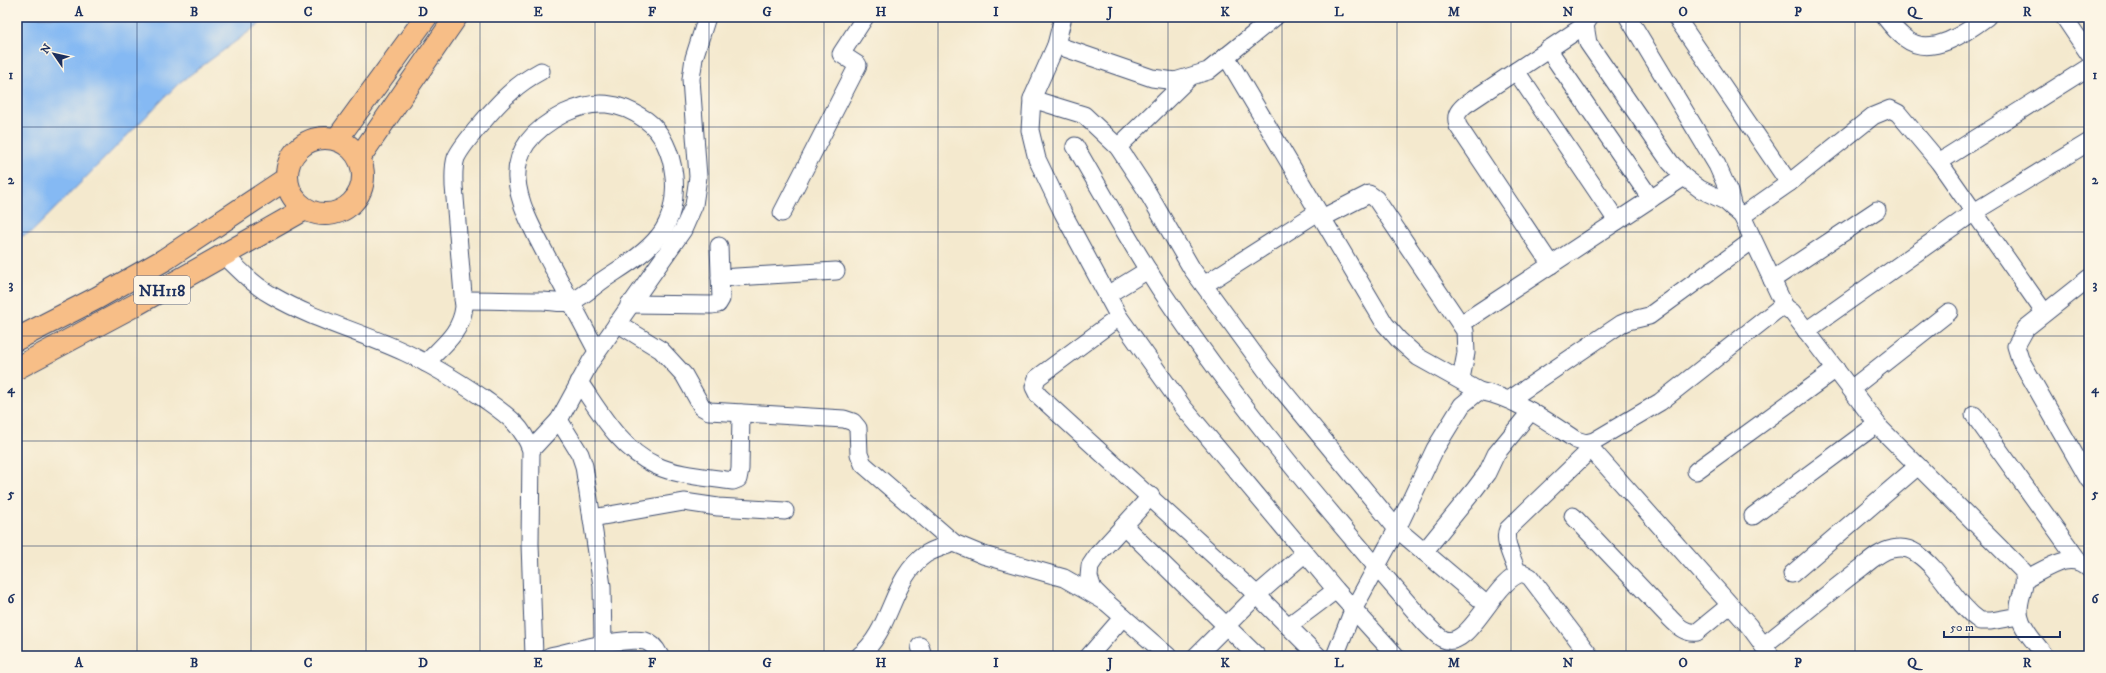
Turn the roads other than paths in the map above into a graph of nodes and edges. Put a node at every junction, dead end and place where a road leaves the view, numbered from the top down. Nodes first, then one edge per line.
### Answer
1 (426, 17) edge
2 (456, 17) edge
3 (707, 17) edge
4 (865, 17) edge
5 (1063, 17) edge
6 (1275, 17) edge
7 (1628, 17) edge
8 (1676, 17) edge
9 (1884, 17) edge
10 (1987, 17) edge
11 (2064, 17) edge
12 (1588, 21) edge
13 (1968, 22) edge
14 (1056, 45) junction
15 (1548, 49) junction
16 (2089, 54) edge
17 (1226, 56) junction
18 (2089, 67) edge
19 (541, 71) dead end
20 (1516, 71) junction
21 (1191, 76) junction
22 (1032, 100) junction
23 (337, 139) junction
24 (2089, 142) edge
25 (1075, 146) dead end
26 (1118, 147) junction
27 (359, 158) junction
28 (1939, 162) junction
29 (1684, 177) junction
30 (286, 179) junction
31 (1789, 183) junction
32 (1651, 199) junction
33 (305, 209) junction
34 (1877, 210) dead end
35 (1737, 212) junction
36 (1974, 212) junction
37 (782, 213) dead end
38 (1320, 215) junction
39 (1617, 221) junction
40 (1753, 240) junction
41 (719, 246) dead end
42 (224, 255) junction
43 (1551, 265) junction
44 (1148, 270) junction
45 (836, 271) dead end
46 (720, 278) junction
47 (2089, 278) edge
48 (1772, 280) junction
49 (1204, 285) junction
50 (1107, 295) junction
51 (463, 300) junction
52 (571, 302) junction
53 (629, 304) junction
54 (1785, 307) junction
55 (1949, 312) dead end
56 (2044, 312) junction
57 (1119, 317) junction
58 (617, 322) junction
59 (1461, 324) junction
60 (1806, 331) junction
61 (17, 339) edge
62 (597, 351) junction
63 (426, 363) junction
64 (17, 368) edge
65 (1836, 369) junction
66 (1461, 379) junction
67 (579, 382) junction
68 (1850, 389) junction
69 (1479, 391) junction
70 (1509, 400) junction
71 (1531, 411) junction
72 (741, 413) junction
73 (1974, 415) dead end
74 (559, 420) junction
75 (1877, 424) junction
76 (1588, 446) junction
77 (531, 450) junction
78 (1918, 466) junction
79 (1696, 471) dead end
80 (2089, 480) edge
81 (1151, 496) junction
82 (785, 511) dead end
83 (1573, 516) dead end
84 (1753, 516) dead end
85 (592, 518) junction
86 (1124, 526) junction
87 (1397, 529) junction
88 (954, 543) junction
89 (1424, 552) junction
90 (1305, 553) junction
91 (2085, 561) edge
92 (1376, 567) junction
93 (1518, 574) junction
94 (1792, 574) dead end
95 (2026, 579) junction
96 (1336, 590) junction
97 (1257, 594) junction
98 (1106, 602) junction
99 (1487, 605) junction
100 (1730, 605) junction
101 (1353, 610) junction
102 (2019, 616) junction
103 (1123, 617) junction
104 (1225, 625) junction
105 (1288, 626) junction
106 (603, 645) junction
107 (1767, 651) edge
108 (578, 653) edge
109 (534, 656) edge
110 (550, 656) edge
111 (660, 656) edge
112 (860, 656) edge
113 (1089, 656) edge
114 (1168, 656) edge
115 (1196, 656) edge
116 (1257, 656) edge
117 (1318, 656) edge
118 (1335, 656) edge
119 (1396, 656) edge
120 (1590, 656) edge
121 (2046, 656) edge

1 - 23 highway
2 - 27 highway
3 - 53 street
4 - 37 street
5 - 14 street
6 - 17 street
7 - 35 street
8 - 31 street
9 - 13 street
10 - 13 street
11 - 16 street
12 - 15 street
12 - 29 street
14 - 21 street
14 - 22 street
15 - 20 street
15 - 32 street
17 - 21 street
17 - 38 street
18 - 28 street
19 - 51 street
20 - 39 street
20 - 43 street
21 - 26 street
22 - 26 street
22 - 50 street
23 - 27 highway
23 - 30 highway
24 - 36 street
25 - 44 street
26 - 49 street
27 - 33 highway
28 - 31 street
28 - 36 street
29 - 32 street
29 - 35 street
30 - 33 highway
30 - 61 highway, NH118
31 - 35 street
32 - 39 street
33 - 42 highway, NH118
34 - 48 street
35 - 40 street
36 - 56 street
36 - 60 street
38 - 49 street
38 - 59 street
38 - 66 street
39 - 43 street
40 - 48 street
40 - 70 street
41 - 46 street
42 - 63 street
42 - 64 highway, NH118
43 - 59 street
44 - 50 street
44 - 92 street
45 - 46 street
46 - 53 street
47 - 56 street
48 - 54 street
49 - 87 street
50 - 57 street
51 - 52 street
51 - 63 street
52 - 52 street
52 - 62 street
53 - 58 street
54 - 60 street
54 - 76 street
55 - 68 street
56 - 80 street
57 - 81 street
57 - 90 street
58 - 62 street
58 - 72 street
59 - 66 street
60 - 65 street
62 - 67 street
63 - 77 street
65 - 68 street
65 - 79 street
66 - 69 street
67 - 72 street
67 - 74 street
68 - 75 street
69 - 70 street
69 - 87 street
70 - 71 street
71 - 76 street
71 - 89 street
72 - 88 street
73 - 91 street
74 - 77 street
74 - 85 street
75 - 78 street
75 - 84 street
76 - 93 street
76 - 100 street
77 - 109 street
78 - 94 street
78 - 95 street
81 - 86 street
81 - 97 street
82 - 85 street
83 - 100 street
85 - 106 street
86 - 98 street
86 - 104 street
87 - 89 street
87 - 92 street
88 - 98 street
88 - 112 street
89 - 99 street
90 - 96 street
90 - 97 street
91 - 95 street
92 - 99 street
92 - 101 street
93 - 99 street
93 - 120 street
95 - 102 street
96 - 101 street
96 - 105 street
97 - 104 street
97 - 105 street
98 - 103 street
100 - 107 street
101 - 118 street
101 - 119 street
102 - 107 street
102 - 121 street
103 - 113 street
103 - 114 street
104 - 115 street
104 - 116 street
105 - 117 street
106 - 108 street
106 - 111 street
108 - 110 street

